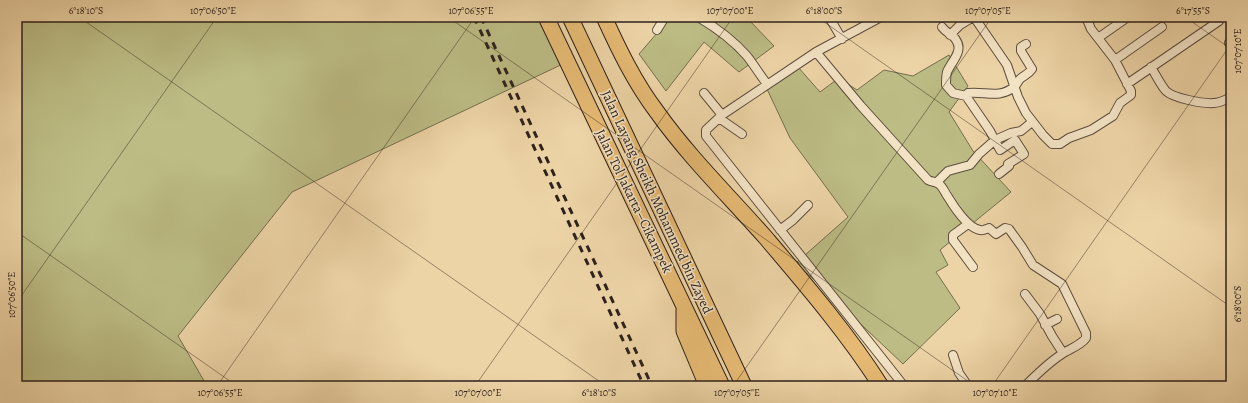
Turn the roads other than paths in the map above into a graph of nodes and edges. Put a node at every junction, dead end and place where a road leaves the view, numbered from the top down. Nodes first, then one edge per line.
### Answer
1 (546, 17) edge
2 (561, 17) edge
3 (570, 17) edge
4 (581, 17) edge
5 (604, 17) edge
6 (665, 17) edge
7 (698, 17) edge
8 (829, 17) edge
9 (881, 17) edge
10 (973, 17) edge
11 (1086, 17) edge
12 (1128, 17) edge
13 (1218, 21) dead end
14 (942, 27) dead end
15 (1162, 27) dead end
16 (656, 30) dead end
17 (950, 35) junction
18 (1098, 38) junction
19 (842, 39) junction
20 (1026, 44) dead end
21 (816, 52) junction
22 (1115, 60) junction
23 (1151, 67) junction
24 (767, 84) junction
25 (1127, 84) junction
26 (1015, 87) junction
27 (704, 93) dead end
28 (966, 96) junction
29 (1231, 97) edge
30 (721, 117) junction
31 (1032, 122) junction
32 (742, 134) dead end
33 (995, 140) junction
34 (999, 174) dead end
35 (937, 182) junction
36 (808, 205) dead end
37 (968, 224) junction
38 (780, 230) junction
39 (973, 267) dead end
40 (1025, 294) dead end
41 (684, 305) junction
42 (1057, 319) dead end
43 (1045, 324) junction
44 (1062, 353) junction
45 (953, 354) dead end
46 (707, 386) edge
47 (722, 386) edge
48 (730, 386) edge
49 (744, 386) edge
50 (751, 386) edge
51 (881, 386) edge
52 (904, 386) edge
53 (968, 386) edge
54 (1025, 386) edge

1 - 41 highway, Jalan Tol Jakarta–Cikampek
2 - 48 highway, Jalan Layang Sheikh Mohammed bin Zayed
3 - 49 highway, Jalan Layang Sheikh Mohammed bin Zayed
4 - 50 highway, Jalan Tol Jakarta–Cikampek
5 - 51 highway
6 - 16 street
7 - 24 street
8 - 19 street
9 - 19 street
10 - 17 street
10 - 26 street
11 - 18 street
12 - 18 street
13 - 23 street
14 - 17 street
15 - 22 street
17 - 28 street
18 - 22 street
19 - 21 street
20 - 26 street
21 - 24 street
21 - 35 street
22 - 25 street
23 - 25 street
23 - 29 street
24 - 30 street
25 - 31 street
26 - 28 street
26 - 31 street
27 - 30 street
28 - 33 street
30 - 32 street
30 - 38 street
31 - 33 street
33 - 34 street
33 - 35 street
35 - 37 street
36 - 38 street
37 - 39 street
37 - 44 street
38 - 52 street
40 - 43 street
41 - 46 highway
41 - 47 highway, Jalan Tol Jakarta–Cikampek
42 - 43 street
43 - 44 street
44 - 54 street
45 - 53 street

